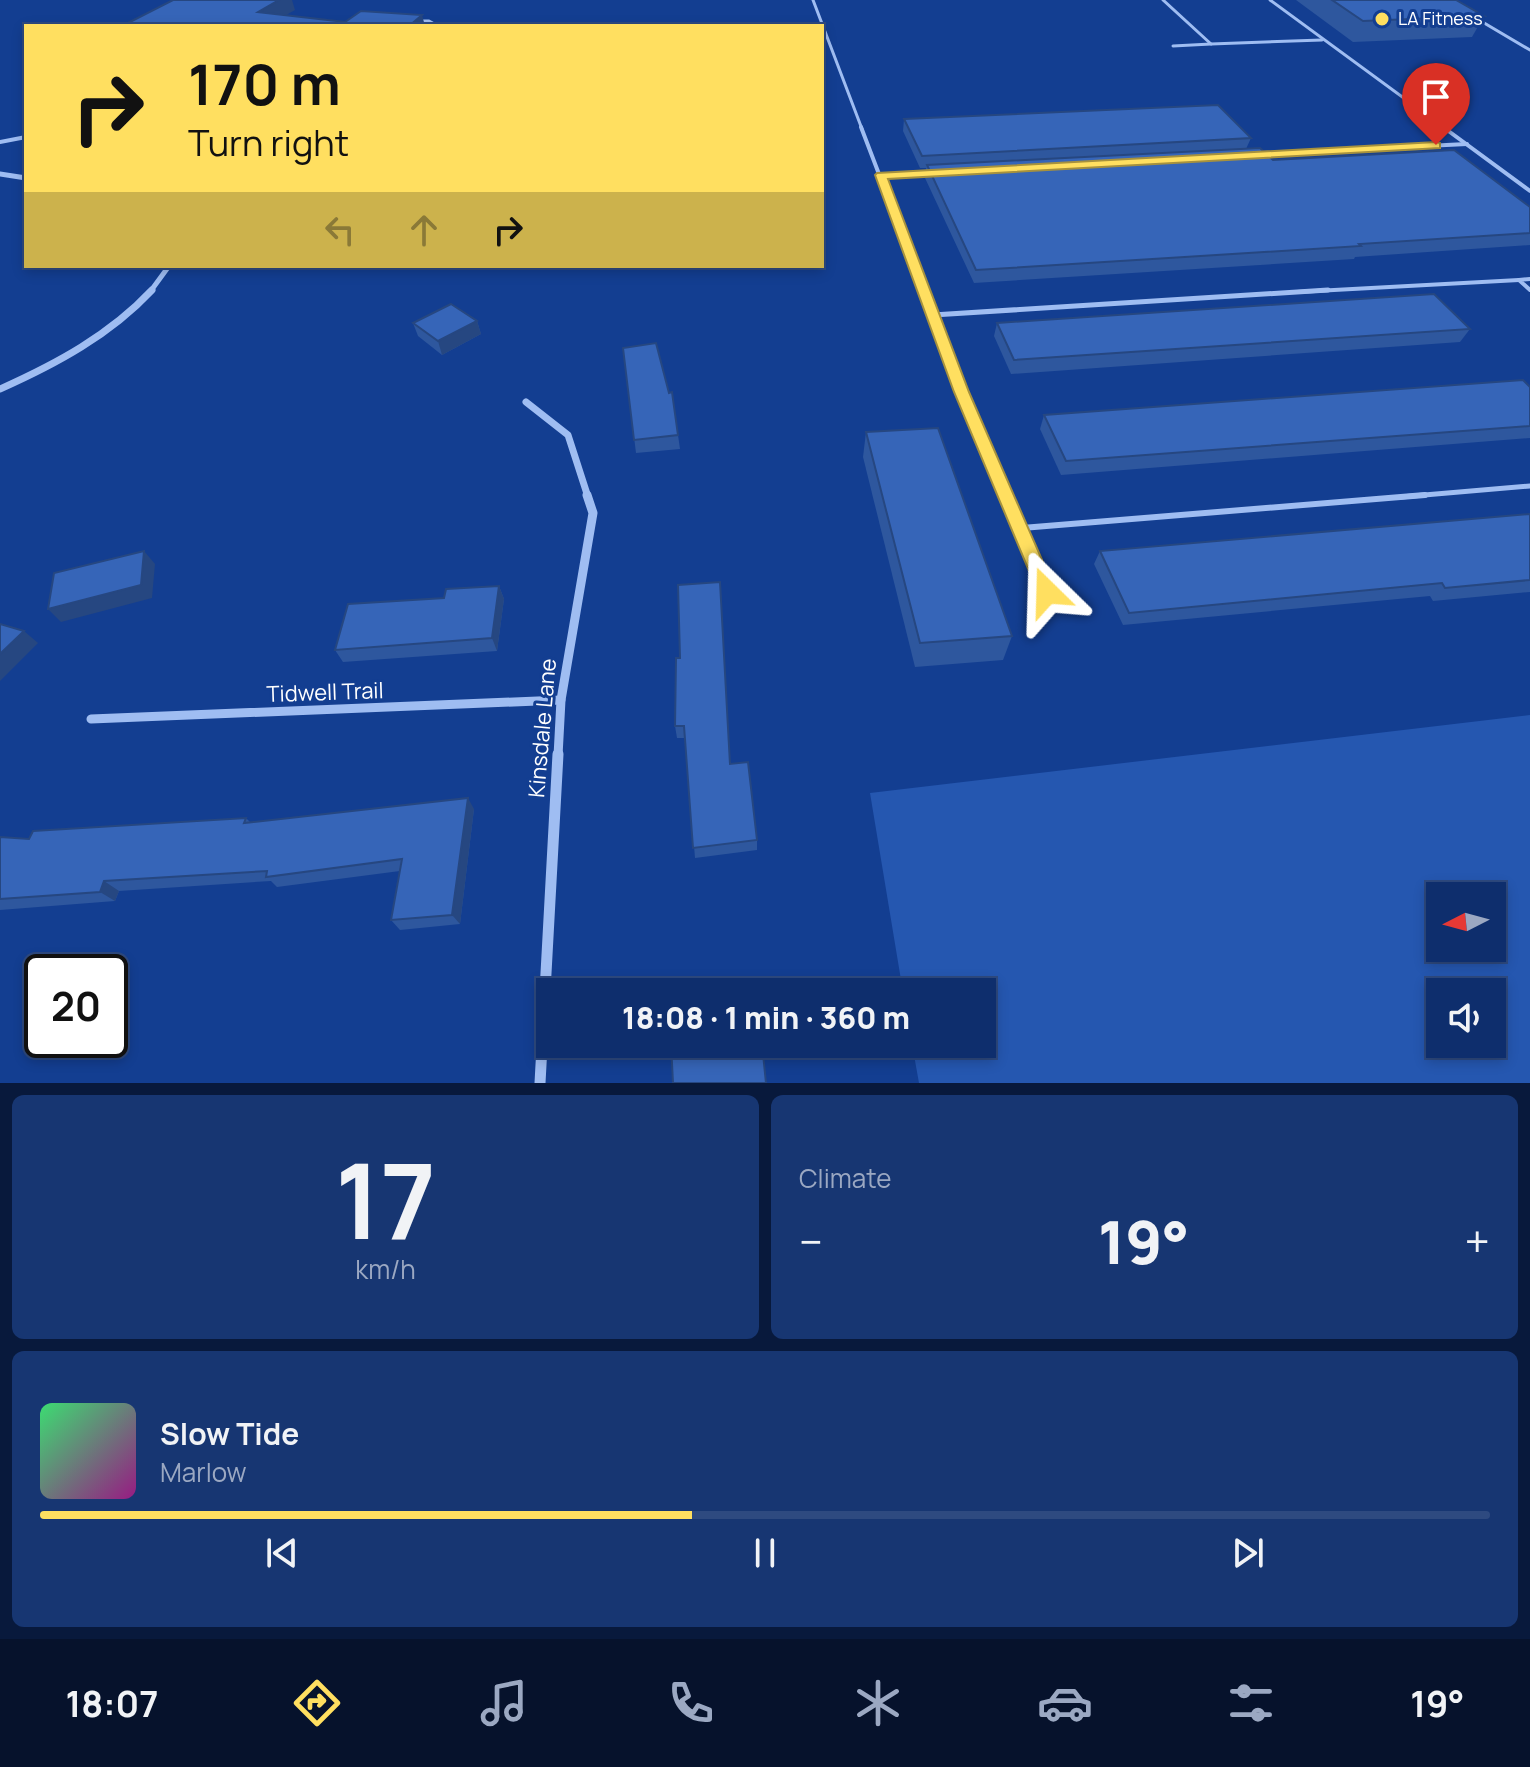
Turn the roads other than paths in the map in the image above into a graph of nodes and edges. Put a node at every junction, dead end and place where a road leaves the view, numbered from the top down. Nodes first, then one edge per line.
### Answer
1 (813, 0) edge
2 (1163, 0) edge
3 (1270, 0) edge
4 (1466, 13) edge
5 (413, 21) edge
6 (434, 24) edge
7 (822, 24) edge
8 (824, 28) edge
9 (1322, 40) junction
10 (1211, 44) junction
11 (1173, 46) dead end
12 (1530, 50) edge
13 (24, 137) edge
14 (0, 142) edge
15 (1467, 144) junction
16 (1250, 155) edge
17 (938, 172) edge
18 (0, 174) edge
19 (881, 175) junction
20 (24, 178) edge
21 (1530, 191) edge
22 (168, 268) edge
23 (1530, 279) edge
24 (1519, 280) junction
25 (1530, 290) edge
26 (933, 315) junction
27 (0, 389) edge
28 (526, 402) dead end
29 (1530, 486) edge
30 (1022, 528) junction
31 (1047, 592) dead end
32 (561, 700) junction
33 (91, 719) dead end
34 (540, 1083) edge

1 - 7 lane
2 - 10 lane
3 - 9 lane
4 - 12 lane
5 - 6 lane
8 - 19 lane
9 - 10 lane
9 - 15 lane
10 - 11 lane
13 - 14 lane
15 - 16 lane
15 - 21 lane
17 - 19 lane
18 - 20 street
19 - 26 lane
22 - 27 street
23 - 24 lane
24 - 25 lane
24 - 26 lane
26 - 30 lane
28 - 32 street, Kinsdale Lane
29 - 30 lane
30 - 31 lane
32 - 33 street, Tidwell Trail
32 - 34 street, Kinsdale Lane

